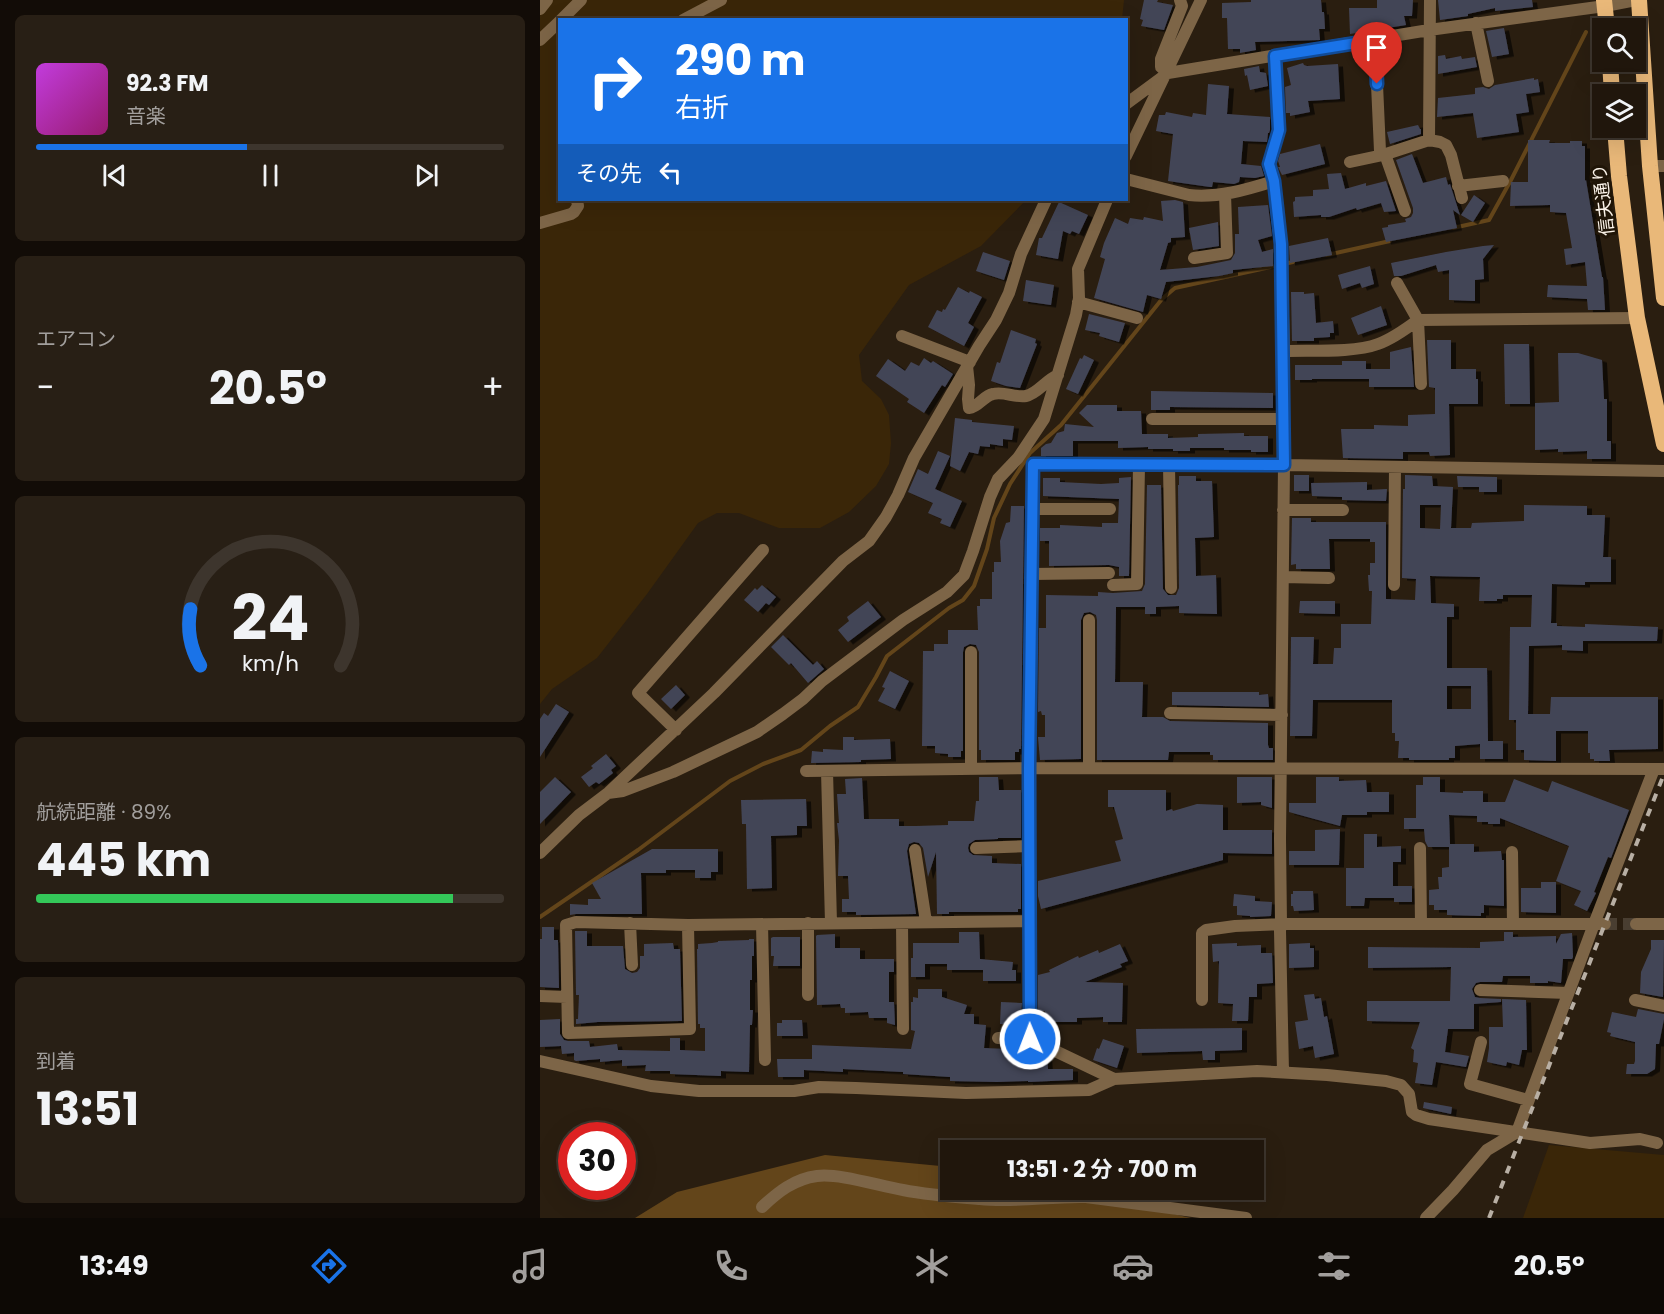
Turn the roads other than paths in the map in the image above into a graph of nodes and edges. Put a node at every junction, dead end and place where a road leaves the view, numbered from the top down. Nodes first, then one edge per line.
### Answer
1 (547, 0) edge
2 (581, 0) edge
3 (721, 0) edge
4 (1180, 0) edge
5 (1201, 0) edge
6 (1430, 0) edge
7 (1638, 0) edge
8 (1605, 3) edge
9 (540, 9) edge
10 (562, 18) edge
11 (686, 18) edge
12 (1606, 18) edge
13 (558, 22) edge
14 (1476, 23) junction
15 (1429, 30) junction
16 (540, 40) edge
17 (1375, 40) junction
18 (1275, 56) junction
19 (1168, 73) junction
20 (1488, 81) dead end
21 (1128, 103) edge
22 (1616, 138) edge
23 (1430, 140) junction
24 (1128, 152) edge
25 (1383, 155) junction
26 (1350, 162) dead end
27 (1657, 166) edge
28 (1128, 180) edge
29 (1274, 181) junction
30 (1503, 181) dead end
31 (1225, 194) junction
32 (577, 201) edge
33 (1046, 201) edge
34 (1107, 201) edge
35 (1405, 211) dead end
36 (540, 223) edge
37 (1194, 258) dead end
38 (1397, 283) dead end
39 (1664, 298) edge
40 (1078, 302) junction
41 (1137, 318) dead end
42 (1637, 318) junction
43 (1418, 320) junction
44 (903, 336) dead end
45 (1284, 351) junction
46 (968, 364) junction
47 (1058, 375) junction
48 (1421, 384) dead end
49 (1152, 419) dead end
50 (1284, 419) junction
51 (1664, 444) edge
52 (1018, 458) junction
53 (1033, 464) junction
54 (1139, 465) junction
55 (1169, 465) junction
56 (1284, 465) junction
57 (1395, 467) junction
58 (1664, 471) edge
59 (1033, 509) junction
60 (1110, 509) dead end
61 (1283, 510) junction
62 (1343, 510) dead end
63 (763, 550) dead end
64 (1032, 574) junction
65 (1283, 577) junction
66 (1329, 578) dead end
67 (1394, 585) dead end
68 (1171, 588) dead end
69 (1089, 620) dead end
70 (971, 652) dead end
71 (1170, 713) dead end
72 (1281, 715) junction
73 (676, 730) junction
74 (1029, 768) junction
75 (1089, 768) junction
76 (1282, 768) junction
77 (971, 769) junction
78 (1659, 769) edge
79 (806, 771) dead end
80 (828, 771) junction
81 (608, 793) junction
82 (1029, 846) junction
83 (976, 848) dead end
84 (1420, 848) dead end
85 (915, 850) dead end
86 (1512, 852) dead end
87 (540, 853) edge
88 (1029, 921) junction
89 (926, 922) junction
90 (630, 923) junction
91 (808, 923) junction
92 (831, 923) junction
93 (902, 923) junction
94 (762, 924) junction
95 (1281, 924) junction
96 (1421, 924) junction
97 (1513, 924) junction
98 (1599, 924) junction
99 (1636, 924) tunnel mouth
100 (1664, 924) edge
101 (688, 925) junction
102 (632, 965) dead end
103 (1480, 990) dead end
104 (1568, 993) junction
105 (808, 995) dead end
106 (540, 996) edge
107 (567, 997) junction
108 (1202, 1000) dead end
109 (1635, 1000) dead end
110 (1664, 1006) edge
111 (903, 1029) dead end
112 (999, 1038) dead end
113 (1030, 1039) junction
114 (1481, 1042) dead end
115 (765, 1060) dead end
116 (540, 1061) edge
117 (1283, 1072) junction
118 (1114, 1079) junction
119 (1528, 1100) junction
120 (1517, 1132) junction
121 (1657, 1143) dead end
122 (762, 1207) dead end
123 (1246, 1218) edge
124 (1426, 1218) edge

1 - 9 street
2 - 10 street
3 - 11 street
4 - 19 street
5 - 19 street
6 - 15 street
7 - 8 street
7 - 27 highway
8 - 12 highway
8 - 14 street
13 - 16 street
14 - 15 street
14 - 20 street
15 - 17 street
15 - 23 street
17 - 18 street
17 - 25 street
18 - 19 street
18 - 29 street
19 - 21 street
19 - 24 street
22 - 42 highway, 信夫通り
23 - 25 street
23 - 30 street
25 - 26 street
25 - 35 street
27 - 39 highway
28 - 31 street
29 - 31 street
29 - 45 street
31 - 37 street
32 - 36 street
33 - 46 street
34 - 40 street
38 - 43 street
40 - 41 street
40 - 47 street
42 - 43 street
42 - 51 highway, 信夫通り
43 - 45 street
43 - 48 street
44 - 46 street
45 - 50 street
46 - 47 street
46 - 73 street
47 - 52 street
49 - 50 street
50 - 56 street
52 - 53 street
52 - 81 street
53 - 54 street
53 - 59 street
54 - 55 street
54 - 64 street
55 - 56 street
55 - 68 street
56 - 57 street
56 - 61 street
57 - 58 street
57 - 67 street
59 - 60 street
59 - 64 street
61 - 62 street
61 - 65 street
63 - 73 street
64 - 74 street
65 - 66 street
65 - 72 street
69 - 75 street
70 - 77 street
71 - 72 street
72 - 76 street
73 - 81 street
74 - 75 street
74 - 77 street
74 - 82 street
75 - 76 street
76 - 78 street
76 - 95 street
77 - 80 street
78 - 98 street
79 - 80 street
80 - 92 street
81 - 87 street
82 - 83 street
82 - 88 street
84 - 96 street
85 - 89 street
86 - 97 street
88 - 89 street
88 - 113 street
89 - 93 street
90 - 101 street
90 - 102 street
90 - 107 street
91 - 92 street
91 - 94 street
91 - 105 street
92 - 93 street
93 - 111 street
94 - 101 street
94 - 115 street
95 - 96 street
95 - 108 street
95 - 117 street
96 - 97 street
97 - 98 street
98 - 104 street
99 - 100 street
101 - 107 street
103 - 104 street
104 - 119 street
106 - 107 street
109 - 110 street
112 - 113 street
113 - 118 street
114 - 119 street
116 - 118 street
117 - 118 street
117 - 120 street
119 - 120 street
120 - 121 street
120 - 124 street
122 - 123 street

